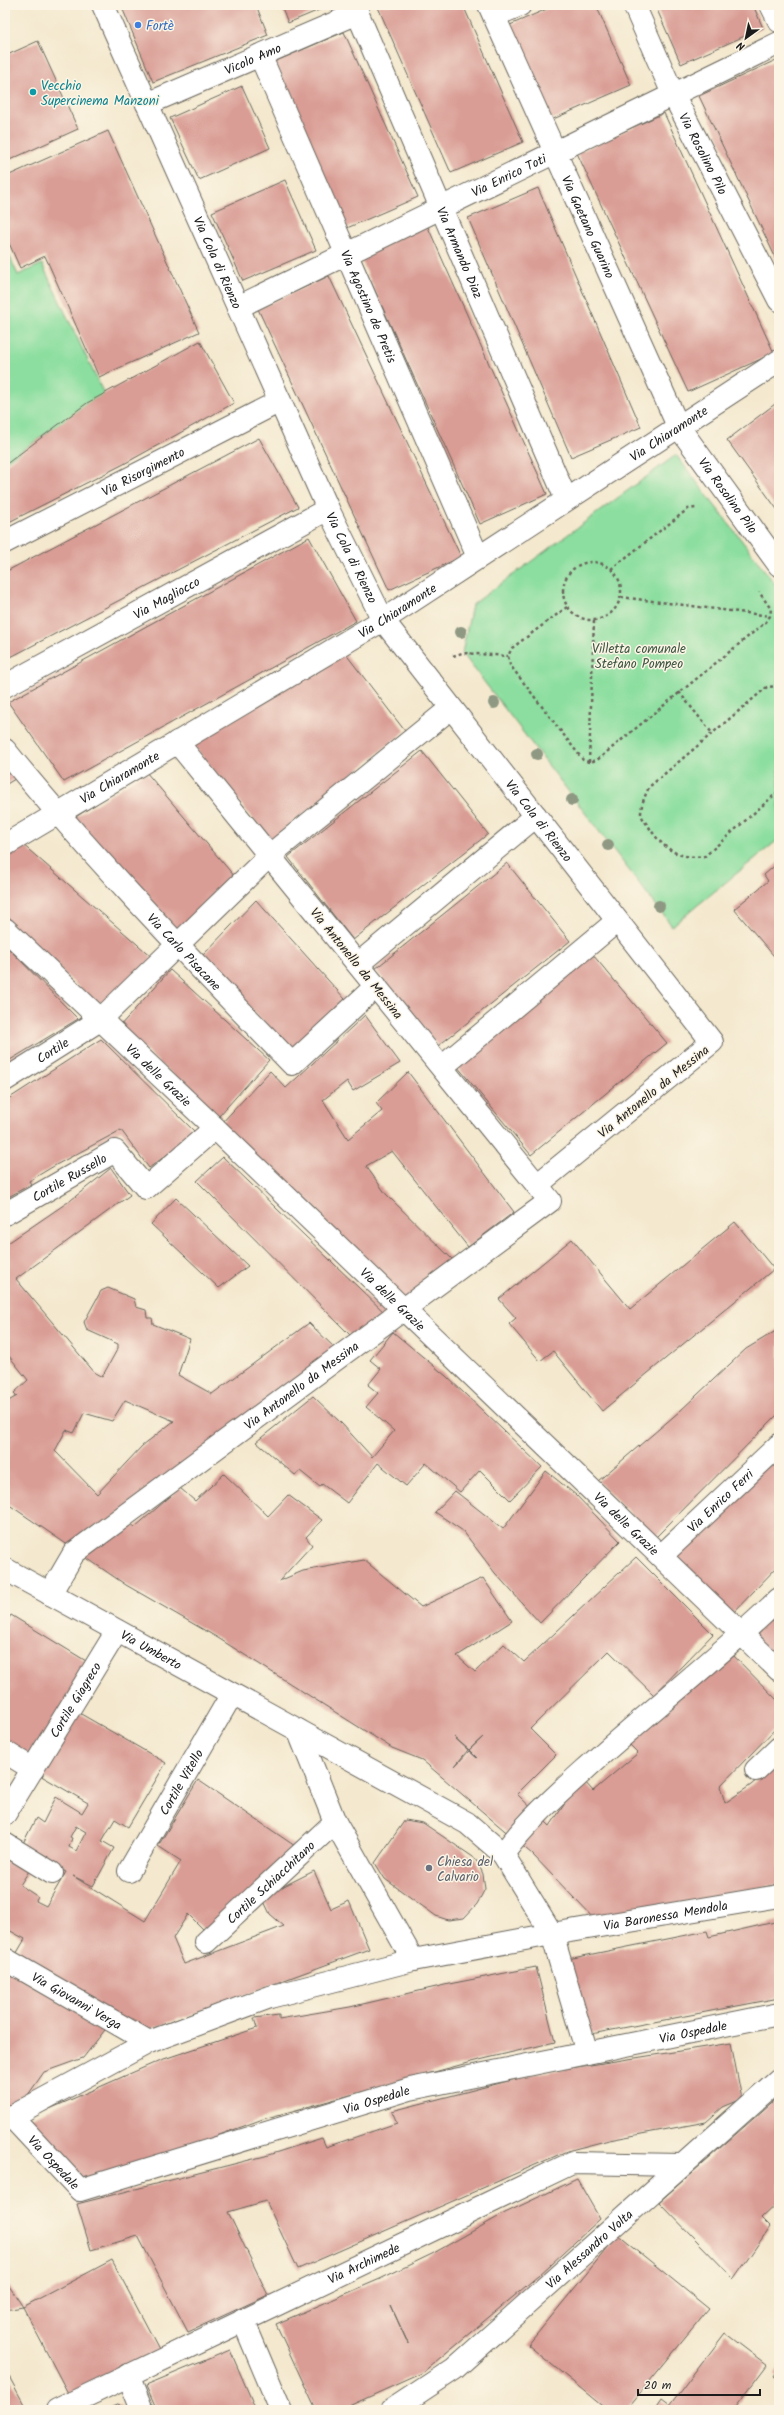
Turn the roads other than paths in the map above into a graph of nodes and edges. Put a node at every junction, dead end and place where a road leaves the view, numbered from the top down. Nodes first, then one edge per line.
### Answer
1 (103, 5) edge
2 (520, 5) edge
3 (634, 5) edge
4 (771, 5) edge
5 (356, 9) edge
6 (491, 11) edge
7 (779, 21) edge
8 (779, 42) edge
9 (260, 55) junction
10 (673, 94) junction
11 (147, 104) junction
12 (554, 152) junction
13 (441, 208) junction
14 (347, 254) junction
15 (779, 300) edge
16 (238, 307) junction
17 (779, 361) edge
18 (280, 401) junction
19 (678, 426) junction
20 (566, 499) junction
21 (328, 509) junction
22 (5, 542) edge
23 (478, 557) junction
24 (779, 565) edge
25 (383, 620) junction
26 (5, 686) edge
27 (451, 708) junction
28 (177, 742) junction
29 (5, 750) edge
30 (57, 814) junction
31 (536, 816) junction
32 (5, 845) edge
33 (270, 855) junction
34 (617, 921) junction
35 (5, 929) edge
36 (177, 945) junction
37 (358, 964) junction
38 (376, 986) junction
39 (100, 1020) junction
40 (712, 1042) joint
41 (442, 1067) junction
42 (5, 1080) edge
43 (215, 1128) junction
44 (537, 1185) junction
45 (5, 1214) edge
46 (405, 1310) junction
47 (779, 1445) edge
48 (661, 1556) junction
49 (5, 1570) edge
50 (50, 1594) junction
51 (779, 1599) edge
52 (116, 1631) junction
53 (742, 1635) junction
54 (779, 1670) edge
55 (232, 1694) junction
56 (298, 1730) junction
57 (779, 1748) edge
58 (5, 1752) edge
59 (33, 1770) junction
60 (756, 1770) dead end
61 (5, 1814) edge
62 (335, 1822) junction
63 (5, 1844) edge
64 (503, 1854) junction
65 (129, 1871) dead end
66 (52, 1873) dead end
67 (779, 1896) edge
68 (552, 1934) junction
69 (206, 1942) dead end
70 (5, 1959) edge
71 (413, 1960) junction
72 (779, 2014) edge
73 (149, 2042) junction
74 (587, 2053) junction
75 (779, 2079) edge
76 (8, 2118) edge
77 (681, 2165) junction
78 (243, 2320) junction
79 (128, 2376) junction
80 (58, 2410) edge
81 (142, 2410) edge
82 (281, 2410) edge
83 (392, 2410) edge

1 - 11 street, Via Cola di Rienzo
2 - 6 street
3 - 10 street, Via Rosolino Pilo
4 - 7 street
5 - 9 street, Vicolo Amo
5 - 13 street, Via Armando Diaz
6 - 12 street, Via Gaetano Guarino
8 - 10 street, Via Enrico Toti
9 - 11 street, Vicolo Amo
9 - 14 street, Via Agostino de Pretis
10 - 12 street, Via Enrico Toti
10 - 15 street, Via Rosolino Pilo
11 - 16 street, Via Cola di Rienzo
12 - 13 street, Via Enrico Toti
12 - 19 street, Via Gaetano Guarino
13 - 14 street, Via Enrico Toti
13 - 20 street, Via Armando Diaz
14 - 16 street, Via Enrico Toti
14 - 23 street, Via Agostino de Pretis
16 - 18 street, Via Cola di Rienzo
17 - 19 street, Via Chiaramonte
18 - 21 street, Via Cola di Rienzo
18 - 22 street, Via Risorgimento
19 - 20 street, Via Chiaramonte
19 - 24 street, Via Rosolino Pilo
20 - 23 street, Via Chiaramonte
21 - 25 street, Via Cola di Rienzo
21 - 26 street, Via Magliocco
23 - 25 street, Via Chiaramonte
25 - 27 street, Via Cola di Rienzo
25 - 28 street, Via Chiaramonte
27 - 31 street, Via Cola di Rienzo
27 - 33 street, Cortile
28 - 30 street, Via Chiaramonte
28 - 33 street, Via Antonello da Messina
29 - 30 street, Via Carlo Pisacane
30 - 32 street, Via Chiaramonte
30 - 36 street, Via Carlo Pisacane
31 - 34 street, Via Cola di Rienzo
31 - 37 street
33 - 36 street, Cortile
33 - 37 street, Via Antonello da Messina
34 - 40 street, Via Cola di Rienzo
34 - 41 street
35 - 39 street, Via delle Grazie
36 - 38 street, Via Carlo Pisacane
36 - 39 street, Cortile
37 - 38 street, Via Antonello da Messina
38 - 41 street, Via Antonello da Messina
39 - 42 street, Cortile
39 - 43 street, Via delle Grazie
40 - 44 street, Via Antonello da Messina
41 - 44 street, Via Antonello da Messina
43 - 45 street, Cortile Russello
43 - 46 street, Via delle Grazie
44 - 46 street, Via Antonello da Messina
46 - 48 street, Via delle Grazie
46 - 50 street, Via Antonello da Messina
47 - 48 street, Via Enrico Ferri
48 - 53 street, Via delle Grazie
49 - 50 street, Via Umberto
50 - 52 street, Via Umberto
51 - 53 street
52 - 55 street, Via Umberto
52 - 59 street, Cortile Giagreco
53 - 54 street, Via delle Grazie
53 - 64 street
55 - 56 street, Via Umberto
55 - 65 street, Cortile Vitello
56 - 62 street
56 - 64 street, Via Umberto
57 - 60 street
58 - 59 street
59 - 61 street, Cortile Giagreco
62 - 69 street, Cortile Schiacchitano
62 - 71 street
63 - 66 street
64 - 68 street, Via Umberto
67 - 68 street, Via Baronessa Mendola
68 - 71 street, Via Baronessa Mendola
68 - 74 street, Via Umberto
70 - 73 street, Via Giovanni Verga
71 - 73 street, Via Baronessa Mendola
72 - 74 street, Via Ospedale
73 - 76 street, Via Baronessa Mendola
74 - 76 street, Via Ospedale
75 - 77 street, Via Alessandro Volta
77 - 78 street, Via Archimede
77 - 83 street, Via Alessandro Volta
78 - 79 street, Via Archimede
78 - 82 street
79 - 80 street, Via Archimede
79 - 81 street

